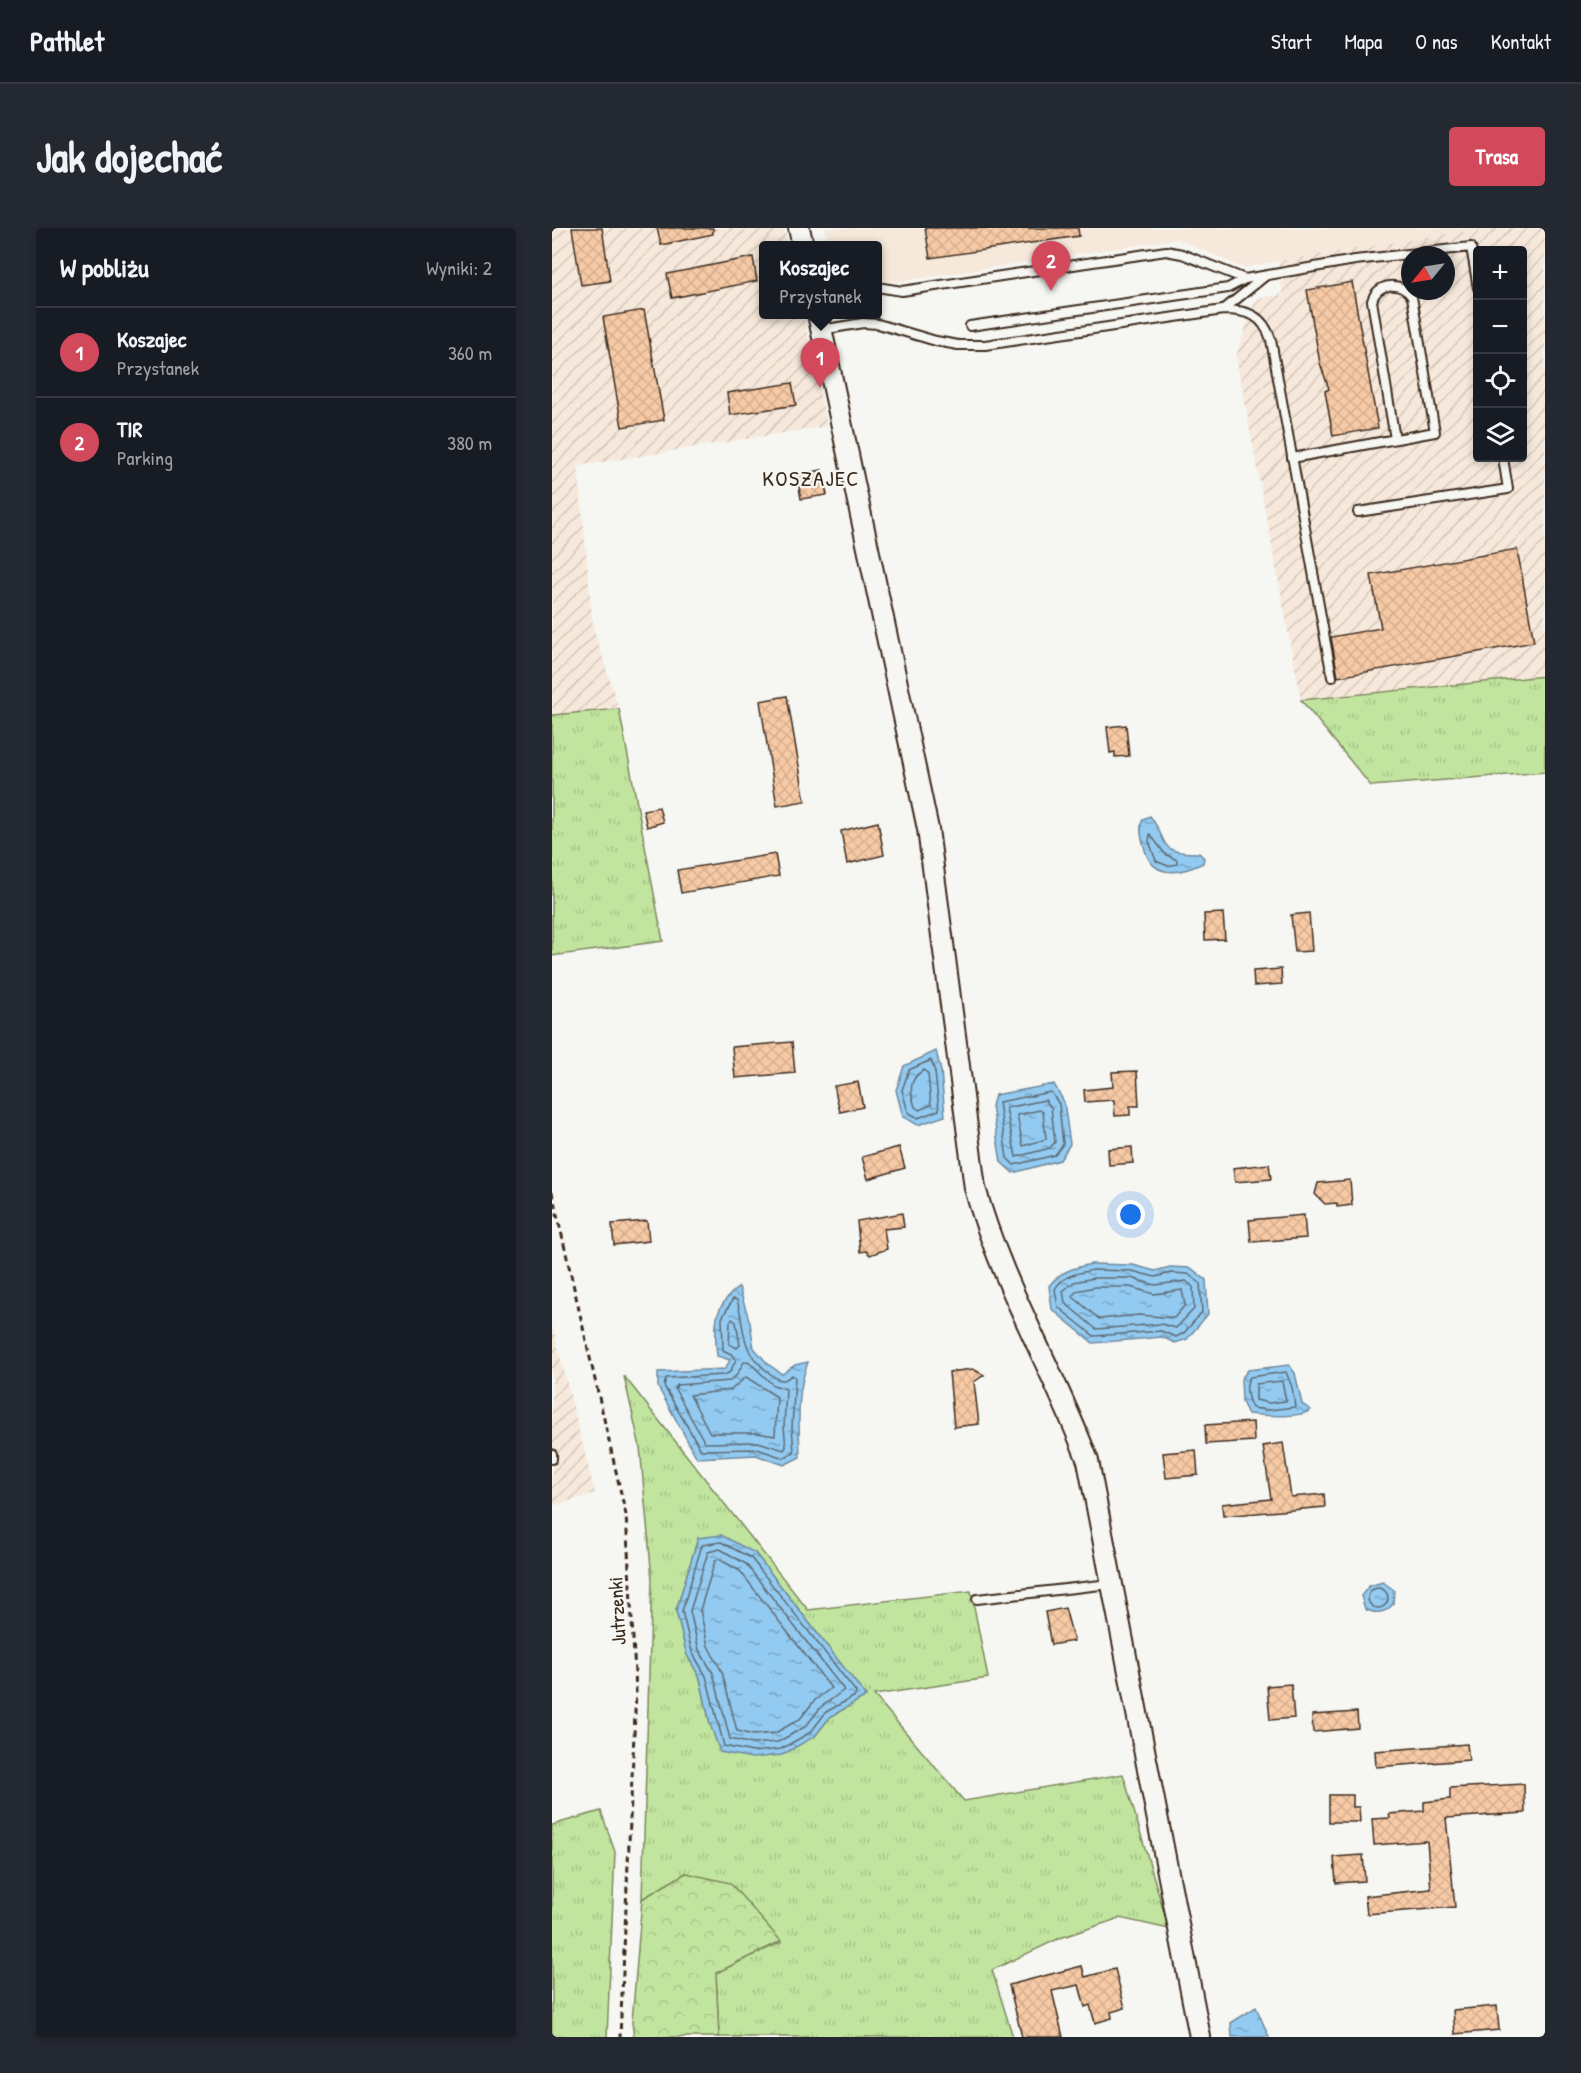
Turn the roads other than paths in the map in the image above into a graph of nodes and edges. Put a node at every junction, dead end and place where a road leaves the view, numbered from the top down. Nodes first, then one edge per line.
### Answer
1 (1473, 255) edge
2 (1266, 276) junction
3 (1245, 279) junction
4 (882, 288) edge
5 (1223, 310) junction
6 (820, 322) edge
7 (970, 326) dead end
8 (1395, 439) junction
9 (1292, 458) junction
10 (1504, 462) edge
11 (1358, 512) dead end
12 (1332, 677) dead end
13 (1111, 1584) junction
14 (977, 1599) dead end
15 (1200, 2037) edge

1 - 2 lane
2 - 3 lane
2 - 5 lane
3 - 4 lane
3 - 7 lane
5 - 6 lane
5 - 9 lane
6 - 13 street
8 - 8 lane
8 - 9 lane
9 - 12 lane
10 - 11 lane
13 - 14 lane
13 - 15 street

